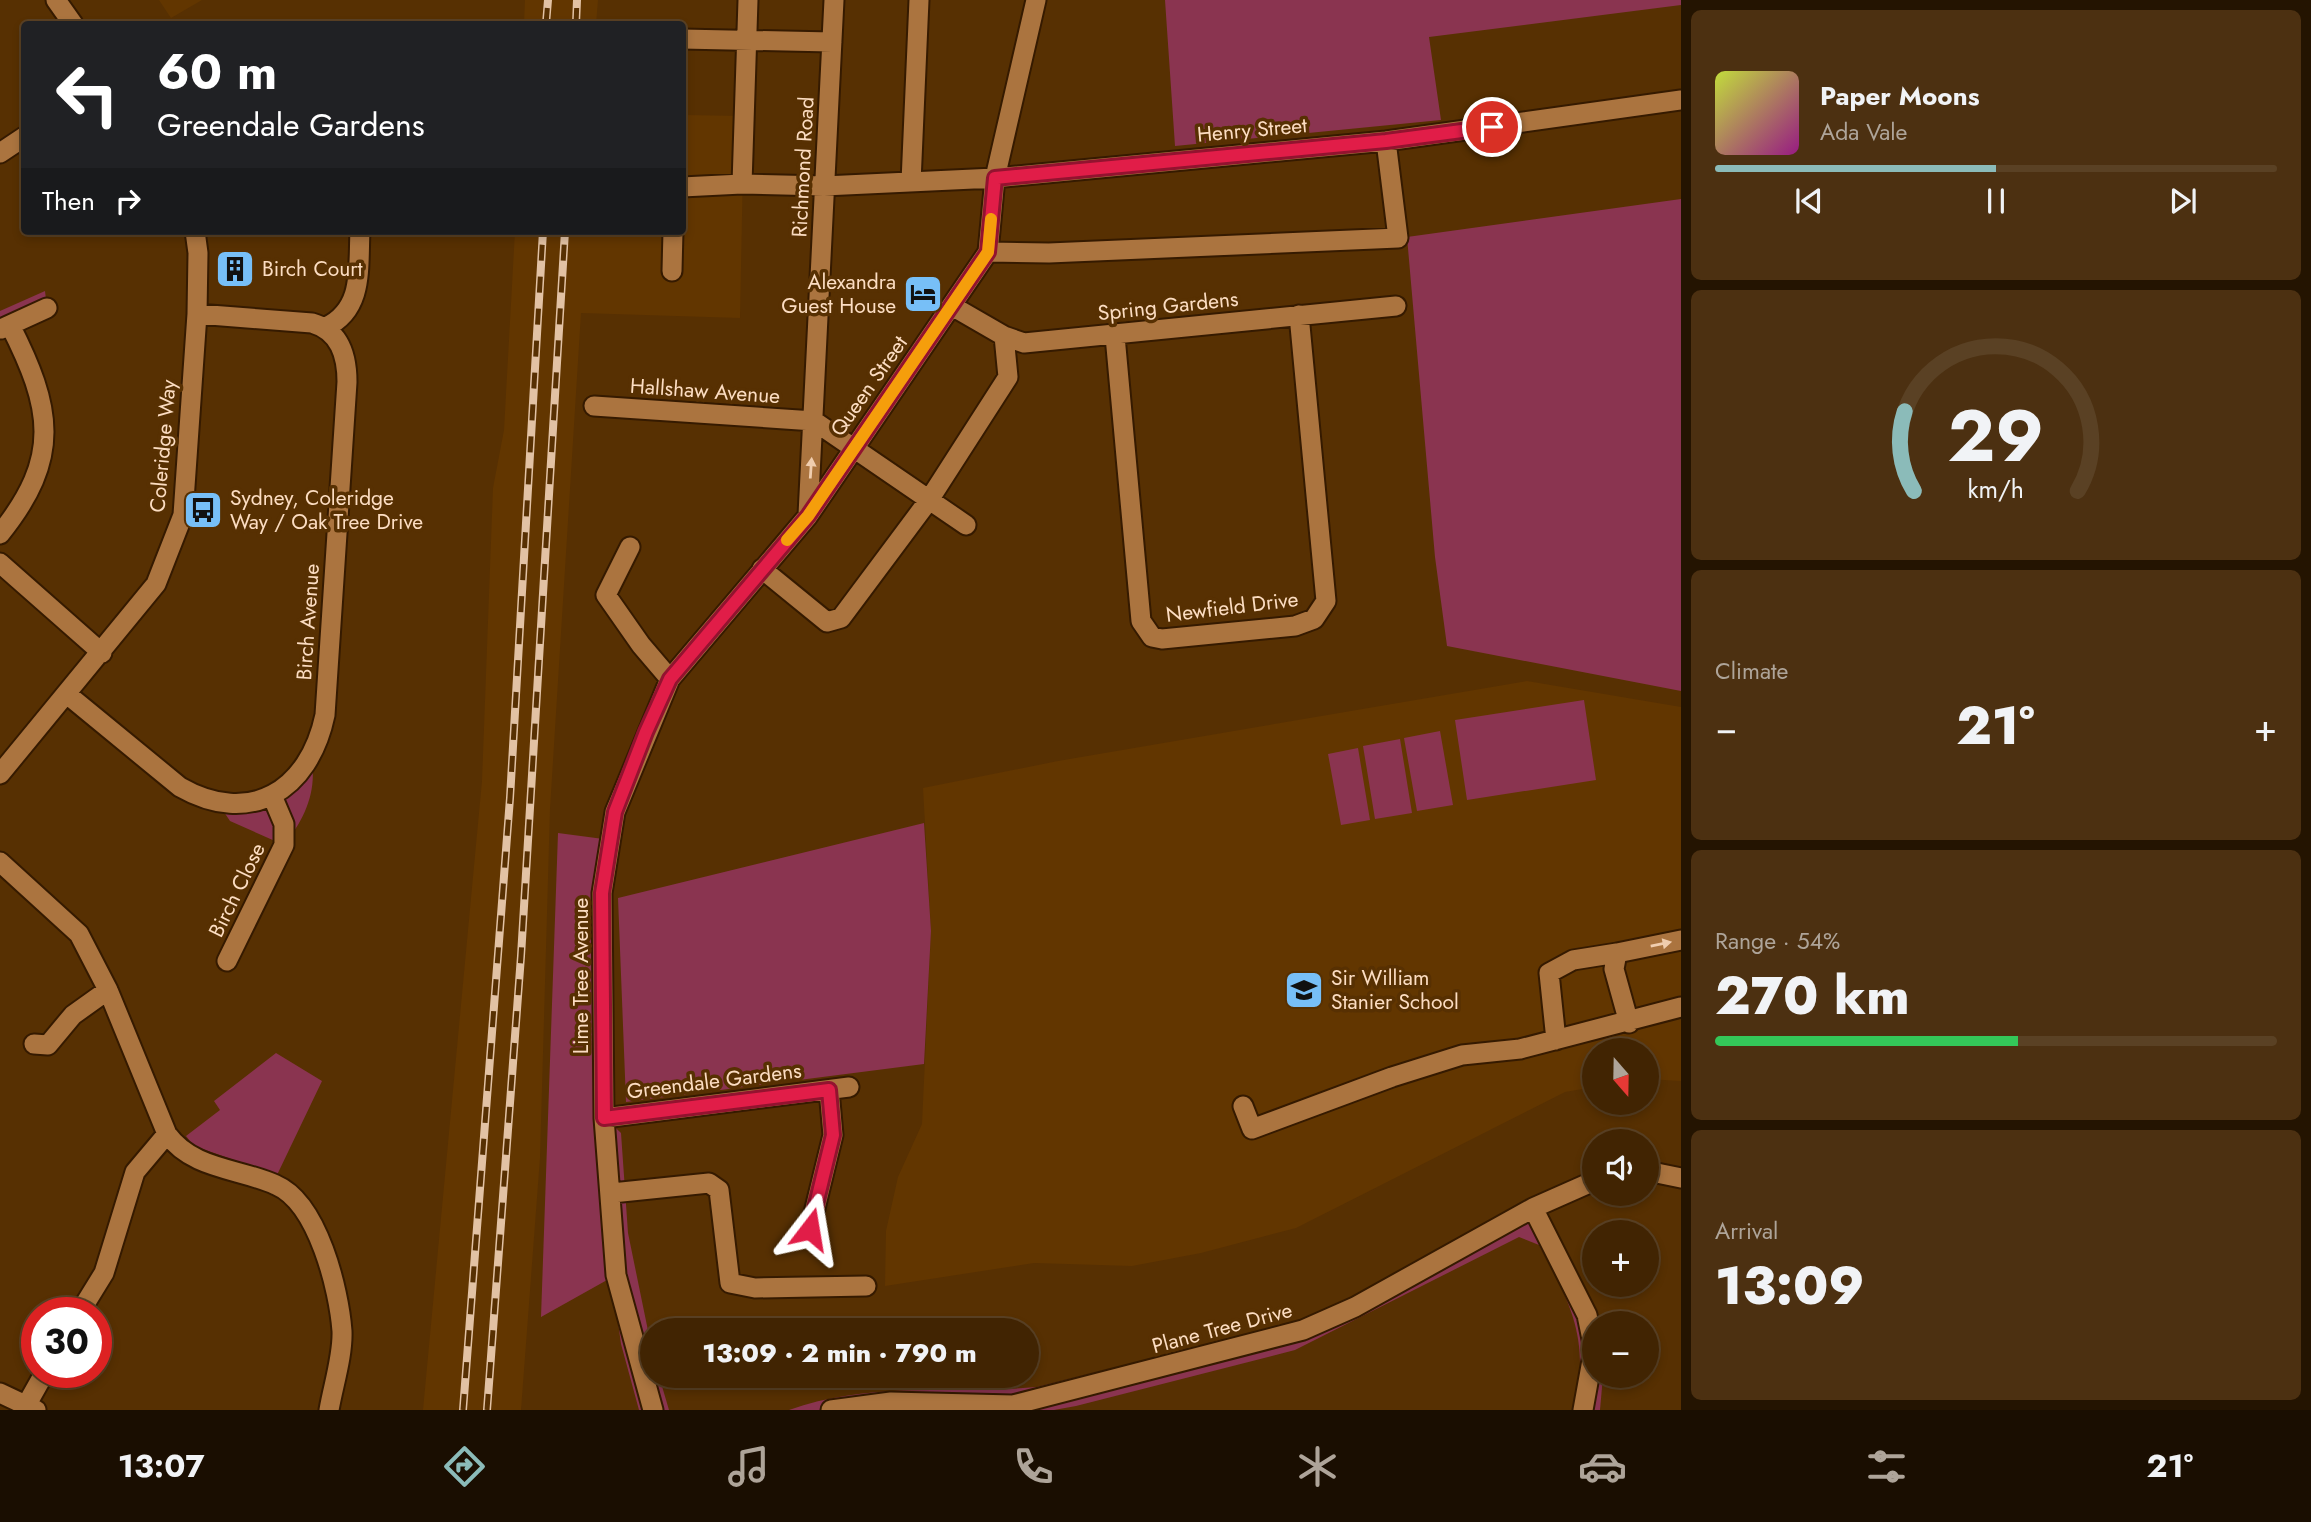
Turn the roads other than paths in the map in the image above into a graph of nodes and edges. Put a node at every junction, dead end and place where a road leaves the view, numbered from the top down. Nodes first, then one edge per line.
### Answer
1 (55, 0) edge
2 (748, 0) edge
3 (834, 0) edge
4 (919, 0) edge
5 (1036, 0) edge
6 (71, 21) edge
7 (686, 39) edge
8 (748, 40) junction
9 (832, 42) junction
10 (1681, 100) edge
11 (21, 138) edge
12 (1386, 141) junction
13 (0, 153) edge
14 (995, 178) junction
15 (911, 182) junction
16 (738, 184) junction
17 (824, 186) junction
18 (686, 187) edge
19 (196, 235) edge
20 (360, 235) edge
21 (673, 235) edge
22 (988, 252) junction
23 (672, 271) dead end
24 (952, 306) junction
25 (1396, 306) dead end
26 (47, 308) dead end
27 (197, 314) junction
28 (1299, 315) junction
29 (5, 327) edge
30 (326, 327) junction
31 (1004, 336) junction
32 (1115, 336) junction
33 (593, 406) dead end
34 (814, 421) junction
35 (854, 449) junction
36 (929, 500) junction
37 (808, 516) junction
38 (966, 525) dead end
39 (0, 534) edge
40 (630, 547) dead end
41 (0, 563) edge
42 (762, 569) junction
43 (102, 653) junction
44 (670, 679) junction
45 (68, 695) junction
46 (0, 774) edge
47 (273, 798) junction
48 (0, 862) edge
49 (1681, 940) edge
50 (1616, 953) junction
51 (227, 961) dead end
52 (108, 990) junction
53 (1681, 1007) edge
54 (1629, 1023) junction
55 (1556, 1040) junction
56 (34, 1044) dead end
57 (1243, 1107) dead end
58 (604, 1118) junction
59 (167, 1134) junction
60 (1659, 1173) edge
61 (1681, 1178) edge
62 (1582, 1186) edge
63 (612, 1193) junction
64 (1533, 1208) junction
65 (810, 1229) dead end
66 (866, 1286) dead end
67 (89, 1297) edge
68 (39, 1388) edge
69 (0, 1393) edge
70 (31, 1407) edge
71 (328, 1410) edge
72 (653, 1410) edge
73 (831, 1410) edge
74 (1583, 1410) edge

1 - 6 street
2 - 8 street
3 - 9 street, Richmond Road
4 - 15 street
5 - 14 street, Queen Street
7 - 8 street
8 - 9 street
8 - 16 street
9 - 17 street, Richmond Road
10 - 12 street, Henry Street
11 - 13 street
12 - 14 street, Henry Street
12 - 22 street
14 - 15 street, Henry Street
14 - 22 street, Queen Street
15 - 17 street, Henry Street
16 - 17 street, Henry Street
16 - 18 street, Henry Street
17 - 34 street, Richmond Road
19 - 27 street, Coleridge Way
20 - 30 street
21 - 23 street
22 - 24 street, Queen Street
24 - 31 street, Spring Gardens
24 - 35 street, Queen Street
25 - 28 street, Spring Gardens
26 - 29 street
27 - 30 street
27 - 43 street, Coleridge Way
28 - 32 street, Spring Gardens
28 - 32 street, Newfield Drive
29 - 39 street
30 - 47 street, Birch Avenue
31 - 32 street, Spring Gardens
31 - 36 street
33 - 34 street, Hallshaw Avenue
34 - 35 street
37 -> 34 street, Richmond Road
35 - 36 street
35 - 37 street, Queen Street
36 - 38 street
36 - 42 street
37 - 42 street, Lime Tree Avenue
40 - 44 street
41 - 43 street
42 - 44 street, Lime Tree Avenue
43 - 45 street, Coleridge Way
44 - 58 street, Lime Tree Avenue
45 - 46 street, Coleridge Way
45 - 47 street
47 - 51 street, Birch Close
48 - 52 street
50 -> 49 street
50 - 54 street
50 - 55 street
52 - 56 street
52 - 59 street
53 - 54 street
54 - 55 street
55 - 57 street
58 - 63 street, Lime Tree Avenue
58 - 65 street, Greendale Gardens
59 - 67 street
59 - 71 street
60 - 61 street
62 - 64 street, Plane Tree Drive
63 - 66 street
63 - 72 street, Lime Tree Avenue
64 - 73 street, Plane Tree Drive
64 - 74 street
68 - 70 street
69 - 70 street

